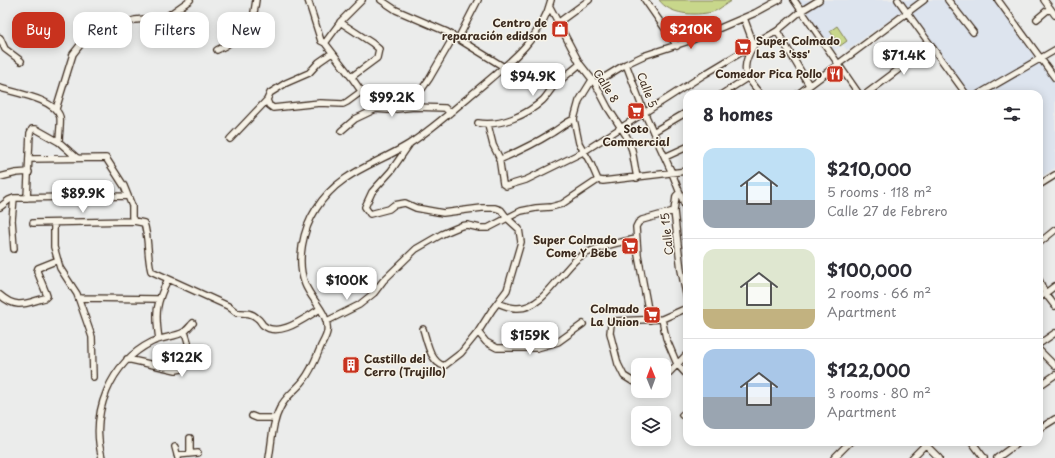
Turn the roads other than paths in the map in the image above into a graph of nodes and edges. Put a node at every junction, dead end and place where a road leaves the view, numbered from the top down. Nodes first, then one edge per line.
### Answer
1 (190, 0) edge
2 (256, 0) edge
3 (308, 0) edge
4 (362, 0) edge
5 (381, 0) edge
6 (478, 0) edge
7 (551, 0) edge
8 (589, 0) edge
9 (644, 0) edge
10 (779, 0) edge
11 (794, 0) edge
12 (818, 0) edge
13 (898, 0) edge
14 (924, 0) edge
15 (948, 0) edge
16 (998, 0) edge
17 (1044, 0) edge
18 (550, 7) junction
19 (1050, 8) junction
20 (801, 11) junction
21 (907, 12) junction
22 (1055, 15) edge
23 (744, 18) junction
24 (1036, 19) dead end
25 (340, 22) junction
26 (558, 22) junction
27 (777, 31) junction
28 (973, 32) dead end
29 (456, 37) junction
30 (0, 38) edge
31 (324, 43) junction
32 (932, 44) junction
33 (754, 45) junction
34 (677, 46) junction
35 (217, 50) dead end
36 (1055, 50) edge
37 (332, 53) junction
38 (1040, 59) junction
39 (21, 61) dead end
40 (580, 64) junction
41 (626, 64) junction
42 (838, 64) junction
43 (504, 67) junction
44 (352, 78) junction
45 (747, 78) junction
46 (1055, 78) edge
47 (593, 82) junction
48 (809, 85) junction
49 (0, 88) edge
50 (362, 90) junction
51 (728, 90) edge
52 (758, 90) edge
53 (803, 90) edge
54 (855, 90) edge
55 (871, 90) edge
56 (963, 90) edge
57 (986, 90) edge
58 (267, 100) junction
59 (376, 108) junction
60 (399, 108) junction
61 (56, 110) junction
62 (644, 112) junction
63 (450, 113) junction
64 (683, 114) edge
65 (574, 119) junction
66 (478, 123) dead end
67 (488, 125) junction
68 (620, 128) junction
69 (341, 130) dead end
70 (653, 132) junction
71 (230, 139) dead end
72 (59, 142) junction
73 (409, 144) junction
74 (683, 149) edge
75 (583, 152) junction
76 (665, 157) junction
77 (77, 158) junction
78 (29, 159) junction
79 (499, 160) junction
80 (29, 172) junction
81 (683, 172) edge
82 (672, 173) junction
83 (1055, 175) edge
84 (0, 177) edge
85 (638, 178) junction
86 (598, 180) junction
87 (1043, 182) edge
88 (679, 193) junction
89 (127, 196) junction
90 (14, 198) junction
91 (27, 198) junction
92 (683, 202) edge
93 (0, 207) edge
94 (674, 211) junction
95 (507, 218) junction
96 (134, 221) junction
97 (33, 223) dead end
98 (54, 223) junction
99 (1055, 230) edge
100 (636, 239) junction
101 (1043, 240) edge
102 (14, 249) dead end
103 (58, 260) junction
104 (683, 262) edge
105 (168, 279) junction
106 (1055, 286) edge
107 (1043, 289) edge
108 (1045, 293) junction
109 (0, 294) edge
110 (79, 298) junction
111 (159, 299) junction
112 (498, 303) junction
113 (1055, 306) edge
114 (320, 309) junction
115 (683, 310) edge
116 (662, 318) junction
117 (650, 320) junction
118 (328, 322) junction
119 (193, 323) dead end
120 (583, 324) dead end
121 (423, 329) dead end
122 (185, 332) junction
123 (478, 332) junction
124 (1055, 333) edge
125 (159, 340) junction
126 (1043, 341) edge
127 (1043, 354) edge
128 (683, 358) edge
129 (127, 359) junction
130 (677, 364) junction
131 (1055, 366) edge
132 (671, 370) edge
133 (683, 371) edge
134 (1055, 375) edge
135 (93, 378) dead end
136 (631, 380) edge
137 (1043, 383) edge
138 (252, 416) dead end
139 (275, 418) junction
140 (1055, 419) edge
141 (1043, 426) edge
142 (190, 438) dead end
143 (846, 446) edge
144 (922, 446) edge
145 (928, 446) edge
146 (975, 446) edge
147 (1014, 446) edge
148 (176, 447) dead end
149 (198, 452) dead end
150 (190, 453) junction
151 (178, 457) edge
152 (102, 458) edge
153 (269, 458) edge
154 (834, 458) edge
155 (912, 458) edge
156 (939, 458) edge
157 (984, 458) edge
158 (997, 458) edge

1 - 61 street
2 - 35 street
3 - 31 street
4 - 25 street
5 - 29 street
6 - 29 street
7 - 18 street
8 - 26 street
9 - 34 street
10 - 23 street
11 - 20 street
12 - 20 street
13 - 21 street
14 - 21 street
15 - 28 street
16 - 38 street
17 - 19 street
18 - 26 street, Calle 8
18 - 43 street
19 - 22 street
19 - 24 street
20 - 27 street
20 - 42 street
21 - 32 street
21 - 42 street
23 - 33 street
23 - 34 street
25 - 31 street
25 - 44 street
26 - 40 street, Calle 8
27 - 33 street
27 - 48 street
29 - 43 street
29 - 60 street
30 - 39 street
31 - 37 street
32 - 55 street
32 - 56 street
33 - 45 street
33 - 62 street
34 - 41 street
36 - 38 street
37 - 44 street
37 - 58 street
38 - 46 street
38 - 57 street
40 - 47 street, Calle 8
40 - 67 street
41 - 47 street
41 - 62 street, Calle 5
42 - 48 street
42 - 54 street
43 - 63 street
44 - 50 street
45 - 51 street
45 - 52 street
47 - 65 street
47 - 68 street, Calle 8
48 - 53 street
49 - 61 street
50 - 58 street
50 - 59 street
58 - 71 street
59 - 60 street
59 - 69 street
60 - 63 street
61 - 72 street
62 - 68 street
62 - 70 street, Calle 5
63 - 73 street
64 - 70 street
65 - 75 street
65 - 79 street
66 - 67 street
67 - 79 street
68 - 75 street
68 - 85 street, Calle 8
70 - 76 street, Calle 5
72 - 77 street
72 - 78 street
73 - 95 street
73 - 114 street
74 - 76 street
75 - 79 street
75 - 86 street
76 - 82 street, Calle 5
77 - 78 street
77 - 89 street
78 - 80 street
80 - 84 street
80 - 91 street
81 - 82 street
82 - 85 street
82 - 88 street, Calle 5
83 - 87 street
85 - 86 street
86 - 95 street
88 - 92 street, Calle 5
88 - 94 street, Calle 15
89 - 91 street
89 - 96 street
90 - 91 street
90 - 93 street
90 - 102 street
94 - 100 street
94 - 104 street, Calle 15
95 - 112 street
95 - 118 street
96 - 98 street
96 - 105 street
97 - 98 street
98 - 103 street
99 - 101 street
100 - 112 street
100 - 117 street
103 - 109 street
103 - 110 street
105 - 111 street
105 - 114 street
106 - 108 street
107 - 108 street
108 - 113 street
110 - 111 street
110 - 135 street
111 - 125 street
112 - 123 street
114 - 118 street
115 - 116 street
116 - 117 street
116 - 130 street
117 - 136 street
118 - 139 street
119 - 122 street
120 - 123 street
121 - 123 street
122 - 125 street
122 - 129 street
124 - 126 street
125 - 129 street
127 - 131 street
128 - 130 street
129 - 152 street
130 - 132 street
130 - 133 street
134 - 137 street
138 - 139 street
139 - 153 street
140 - 141 street
142 - 150 street
143 - 154 street
144 - 155 street
145 - 156 street
146 - 157 street
147 - 158 street
148 - 151 street
149 - 150 street
150 - 151 street

